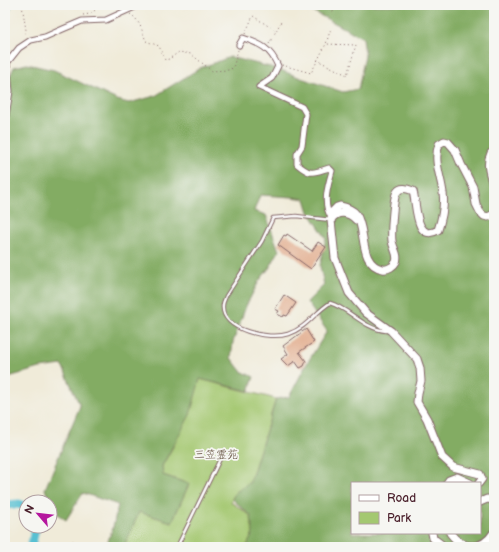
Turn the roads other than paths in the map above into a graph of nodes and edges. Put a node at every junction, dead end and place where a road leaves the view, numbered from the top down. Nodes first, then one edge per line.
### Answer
1 (139, 5) edge
2 (240, 45) road end
3 (5, 122) edge
4 (494, 152) edge
5 (494, 188) edge
6 (494, 214) edge
7 (331, 218) junction
8 (391, 331) junction
9 (221, 457) dead end
10 (447, 482) edge
11 (468, 482) edge
12 (480, 482) edge
13 (494, 500) edge
14 (481, 502) edge
15 (494, 532) edge
16 (432, 534) edge
17 (451, 534) edge
18 (73, 543) dead end
19 (71, 547) edge
20 (177, 547) edge
21 (445, 547) edge

1 - 3 street
2 - 7 street
4 - 5 street
6 - 7 street
7 - 8 street
7 - 8 lane
8 - 12 street
9 - 20 lane
10 - 11 street
13 - 14 street
15 - 17 street
16 - 21 street
18 - 19 lane

